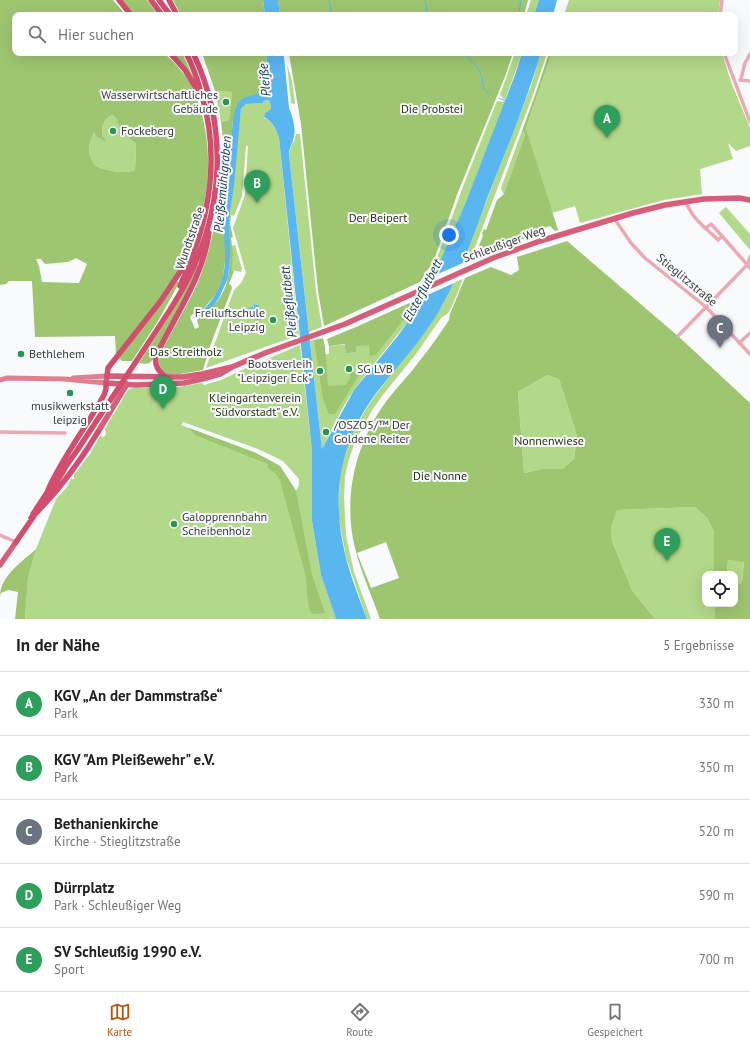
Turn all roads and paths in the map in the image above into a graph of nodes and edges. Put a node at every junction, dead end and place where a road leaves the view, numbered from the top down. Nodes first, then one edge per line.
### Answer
1 (119, 0) edge
2 (151, 0) edge
3 (159, 0) edge
4 (168, 0) edge
5 (722, 0) edge
6 (129, 12) edge
7 (160, 12) edge
8 (168, 12) edge
9 (175, 12) edge
10 (720, 12) edge
11 (750, 54) edge
12 (173, 56) edge
13 (187, 56) edge
14 (194, 56) edge
15 (725, 56) edge
16 (741, 79) junction
17 (735, 81) junction
18 (750, 81) edge
19 (204, 103) junction
20 (750, 122) edge
21 (750, 200) edge
22 (686, 201) junction
23 (212, 213) junction
24 (614, 218) junction
25 (197, 244) junction
26 (750, 257) edge
27 (749, 266) edge
28 (706, 307) junction
29 (169, 310) junction
30 (750, 333) edge
31 (678, 336) dead end
32 (739, 343) junction
33 (750, 354) edge
34 (232, 367) junction
35 (0, 376) edge
36 (107, 376) junction
37 (7, 378) junction
38 (167, 378) junction
39 (64, 379) junction
40 (0, 380) edge
41 (106, 383) junction
42 (127, 384) junction
43 (0, 432) edge
44 (98, 432) joint
45 (65, 433) dead end
46 (64, 470) junction
47 (48, 490) junction
48 (31, 518) junction
49 (0, 535) edge
50 (16, 542) junction
51 (0, 565) edge

1 - 6 highway
2 - 7 highway
3 - 8 highway
4 - 9 highway
5 - 10 street
11 - 16 street
12 - 19 highway
13 - 19 highway, Wundtstraße
14 - 23 highway, Wundtstraße
15 - 17 street
16 - 17 street
16 - 18 street
17 - 20 street
19 - 25 highway, Wundtstraße
21 - 22 main road, Schleußiger Weg
22 - 24 main road, Schleußiger Weg
22 - 27 street
23 - 29 highway, Wundtstraße
23 - 38 highway
24 - 28 street, Stieglitzstraße
24 - 34 main road, Schleußiger Weg
25 - 29 highway, Wundtstraße
25 - 36 highway
26 - 27 street
27 - 28 street
28 - 31 street
28 - 32 street, Stieglitzstraße
29 - 46 highway, Wundtstraße, bridge
30 - 32 street
32 - 33 street, Stieglitzstraße
34 - 38 main road, Schleußiger Weg
34 - 42 main road, Schleußiger Weg
35 - 37 main road
36 - 38 main road, Schleußiger Weg
36 - 39 main road
36 - 41 main road
37 - 39 main road
37 - 40 main road
39 - 41 main road
41 - 42 main road, Schleußiger Weg
41 - 47 highway
42 - 44 main road
43 - 45 street
44 - 48 highway
46 - 47 highway, Wundtstraße
46 - 48 highway, Wundtstraße
47 - 48 highway, Wundtstraße
48 - 50 highway, Wundtstraße
49 - 50 street
50 - 51 main road, Wundtstraße

